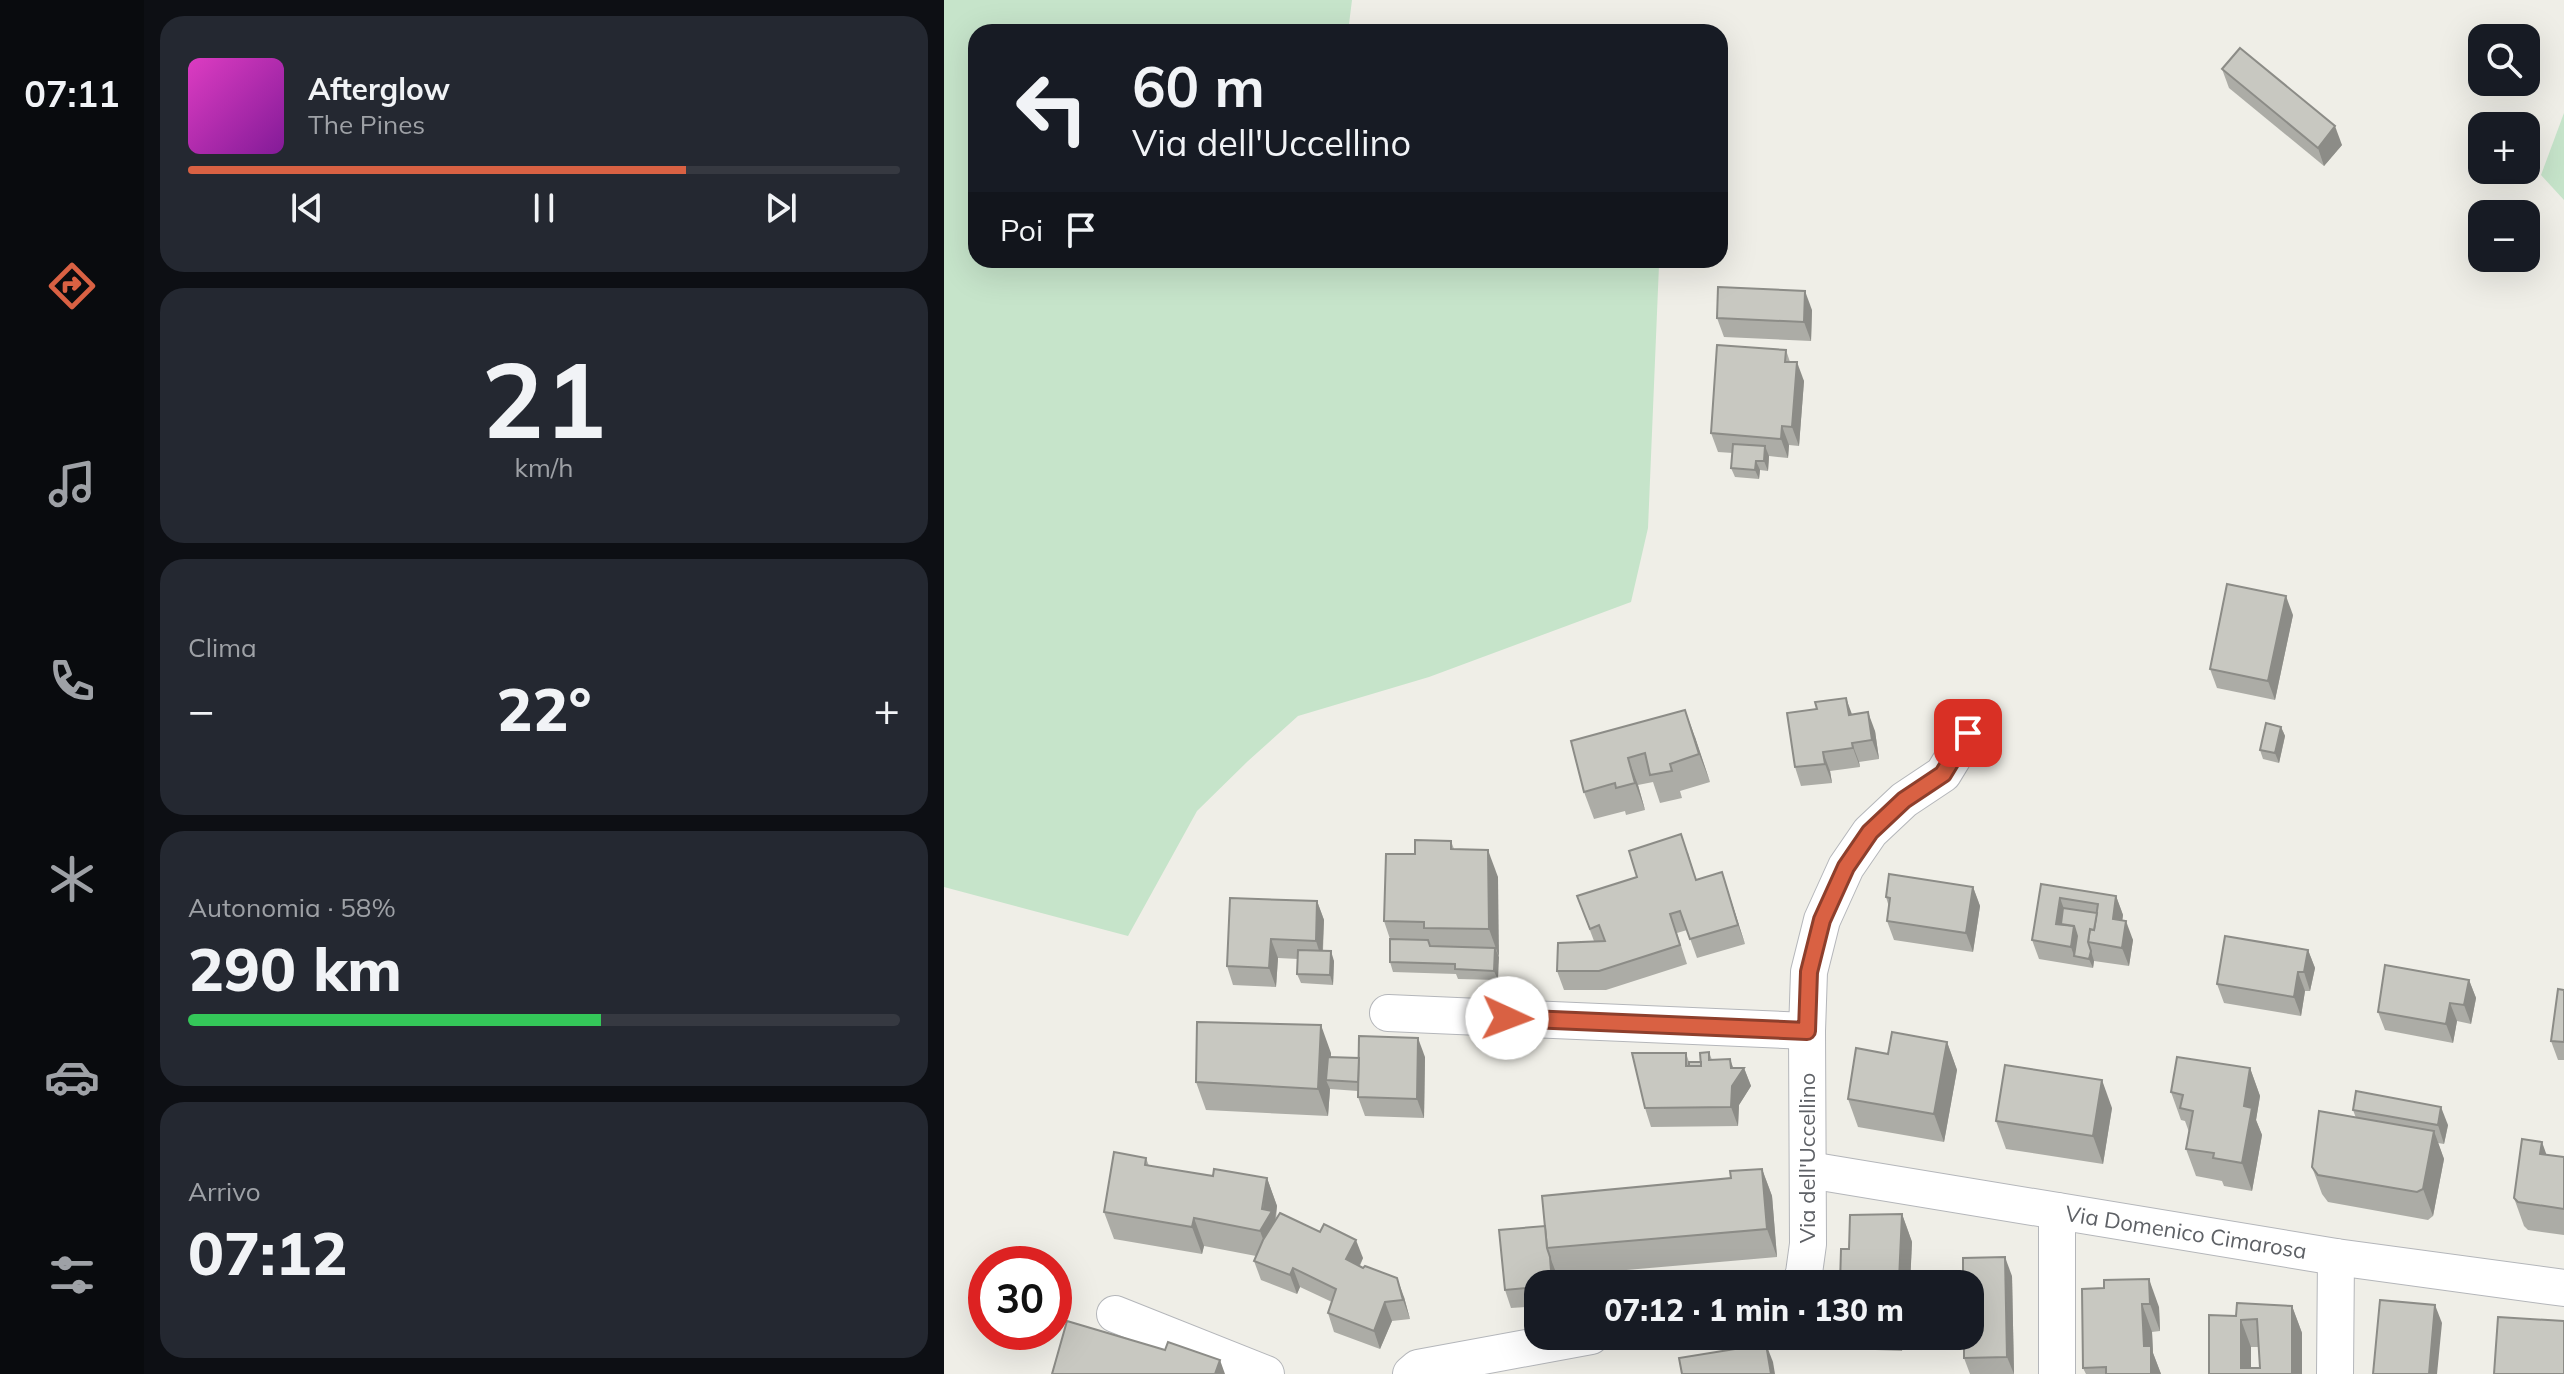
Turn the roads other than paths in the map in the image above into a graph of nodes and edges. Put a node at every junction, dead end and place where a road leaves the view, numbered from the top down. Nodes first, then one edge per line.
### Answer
1 (1968, 733) dead end
2 (1388, 1013) dead end
3 (1807, 1031) junction
4 (1809, 1170) junction
5 (2057, 1211) junction
6 (2336, 1257) junction
7 (1804, 1270) edge
8 (2564, 1288) edge
9 (1115, 1314) dead end
10 (1524, 1348) edge
11 (1266, 1374) edge
12 (1411, 1374) edge
13 (2057, 1374) edge
14 (2335, 1374) edge

1 - 3 street, Via dell'Uccellino
2 - 3 street
3 - 4 street, Via dell'Uccellino
4 - 5 street, Via Domenico Cimarosa
4 - 7 street, Via dell'Uccellino
5 - 6 street, Via Domenico Cimarosa
5 - 13 street
6 - 8 street, Via Domenico Cimarosa
6 - 14 street
9 - 11 street
10 - 12 street

